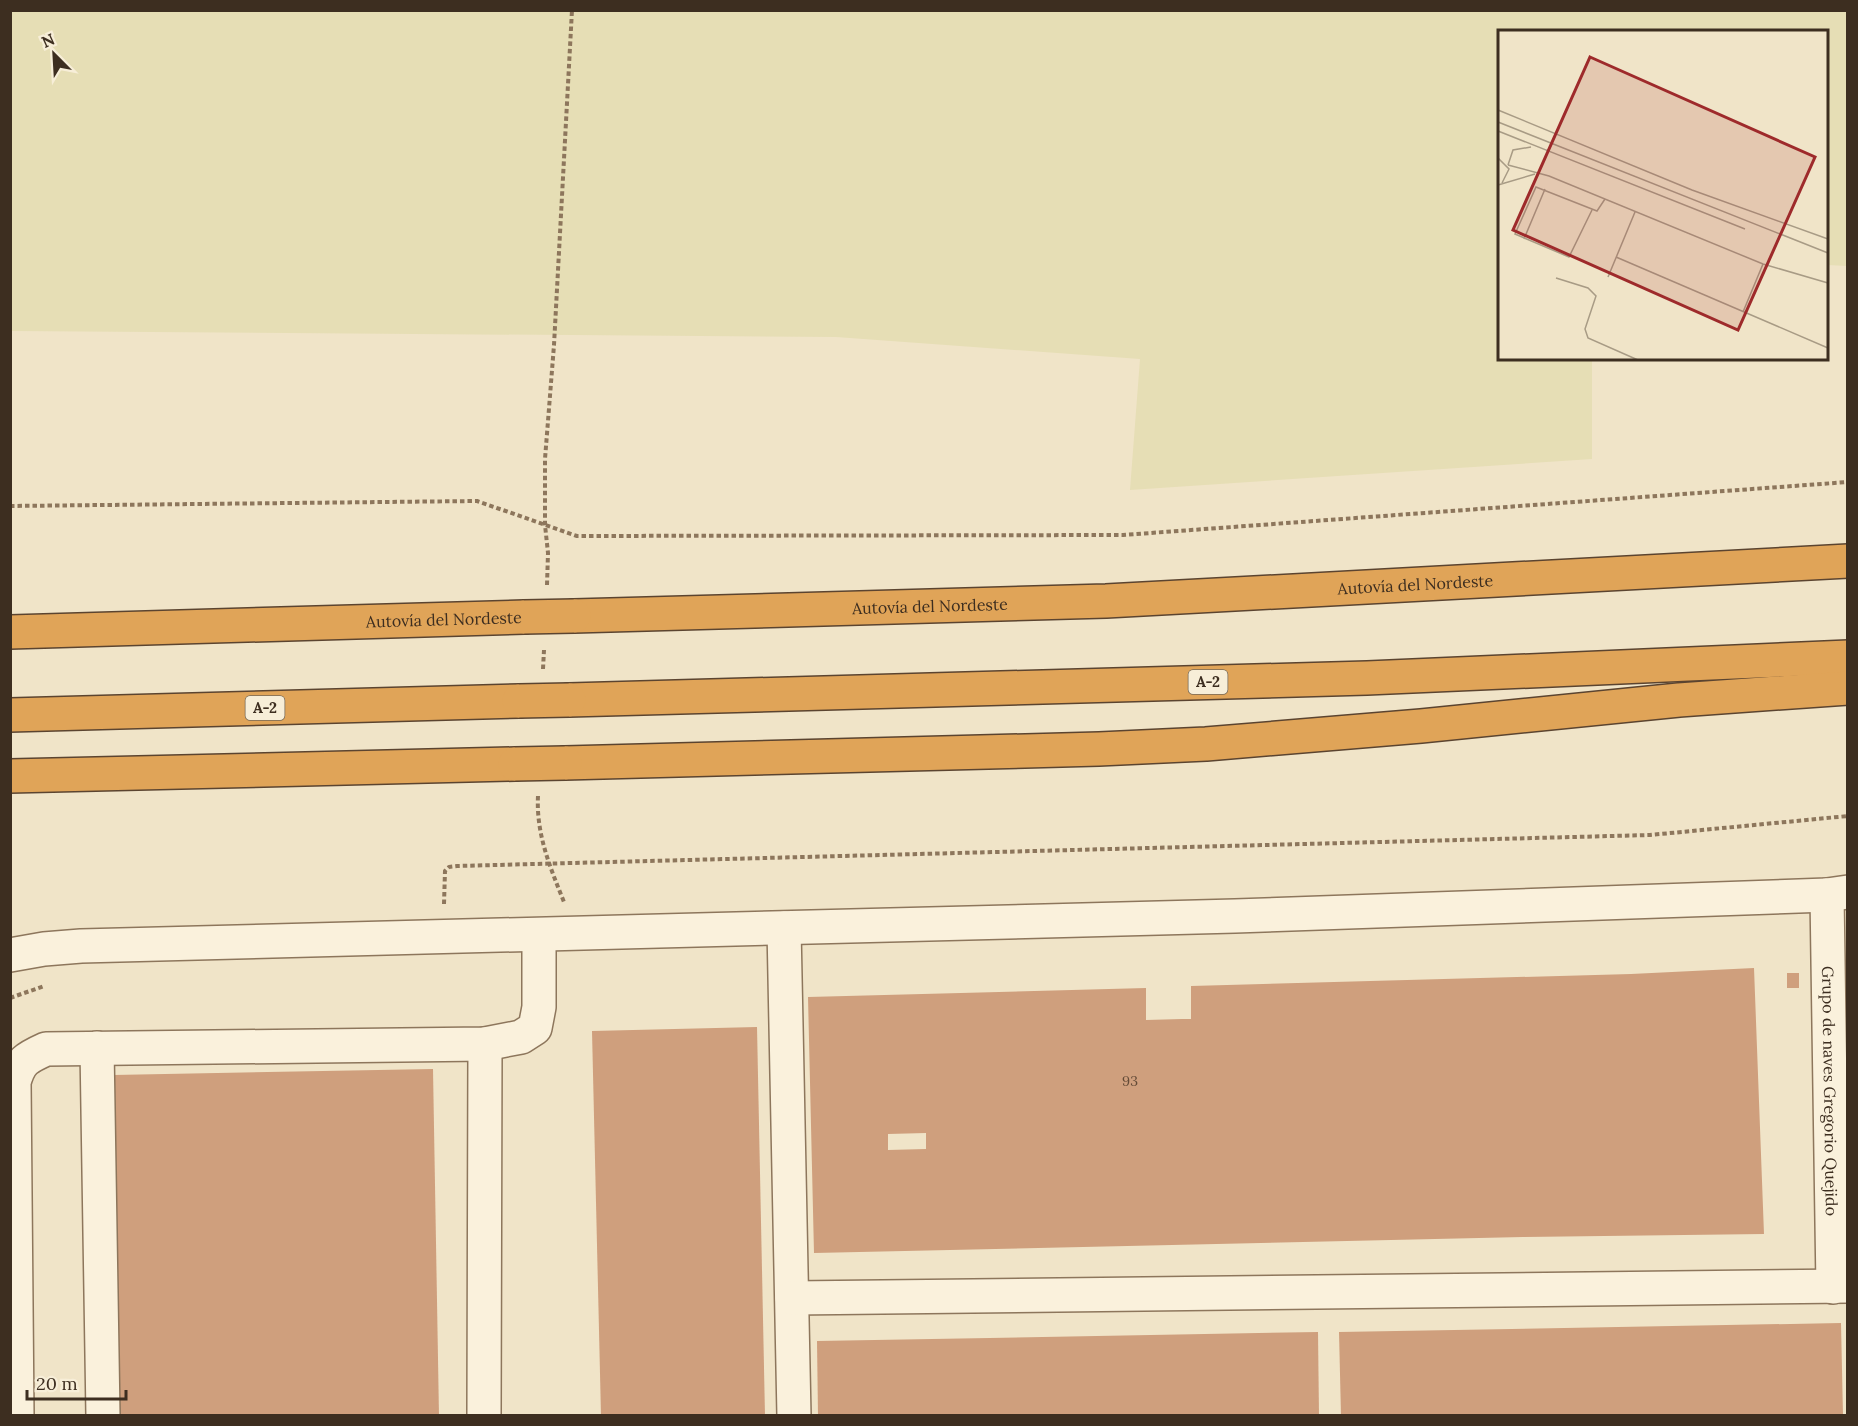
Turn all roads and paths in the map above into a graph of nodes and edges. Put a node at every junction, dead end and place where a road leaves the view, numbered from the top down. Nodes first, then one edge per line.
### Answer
1 (572, 10) edge
2 (1848, 482) edge
3 (10, 507) edge
4 (545, 525) junction
5 (1848, 561) edge
6 (10, 632) edge
7 (1848, 657) edge
8 (1848, 688) edge
9 (10, 715) edge
10 (11, 776) edge
11 (1848, 816) edge
12 (1837, 894) edge
13 (784, 928) junction
14 (539, 935) junction
15 (444, 938) junction
16 (10, 956) edge
17 (485, 1044) junction
18 (97, 1048) junction
19 (1840, 1287) edge
20 (792, 1298) junction
21 (17, 1416) edge
22 (103, 1416) edge
23 (483, 1416) edge
24 (794, 1416) edge

1 - 4 path
2 - 4 path
3 - 4 path
5 - 6 highway, Autovía del Nordeste, bridge
7 - 9 highway, A-2, bridge
8 - 10 highway, bridge
11 - 15 path
12 - 13 street
12 - 19 street, Grupo de naves Gregorio Quejido
13 - 14 street
13 - 20 street
14 - 15 street
14 - 17 street
15 - 16 street
17 - 18 street
17 - 23 street
18 - 21 street
18 - 22 street
19 - 20 street
20 - 24 street

